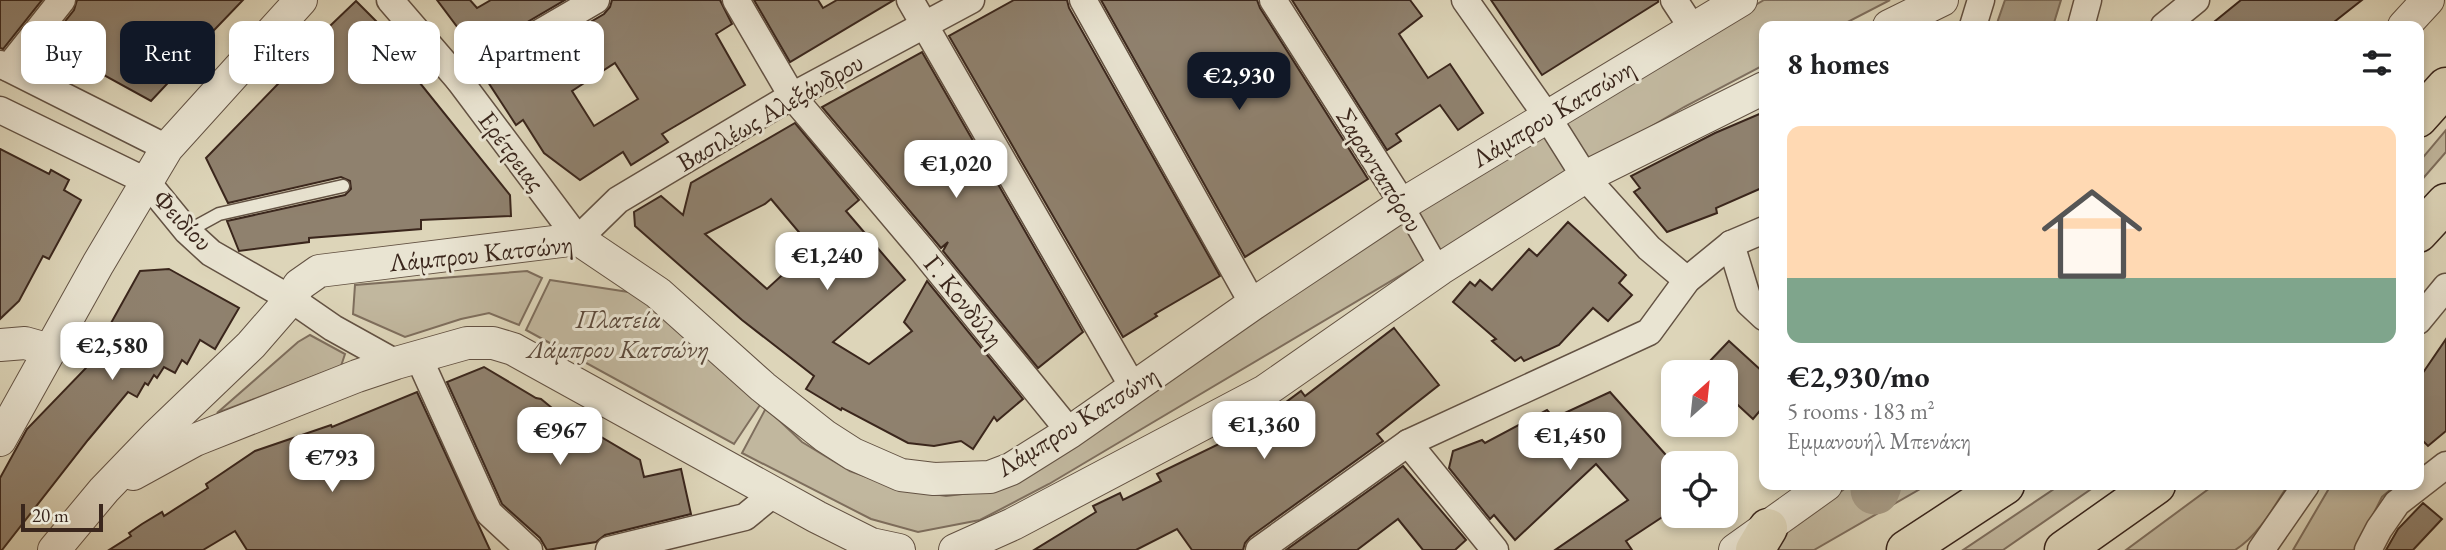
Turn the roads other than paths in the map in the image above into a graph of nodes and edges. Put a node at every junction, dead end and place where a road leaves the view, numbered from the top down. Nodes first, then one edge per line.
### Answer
1 (61, 0) edge
2 (302, 0) edge
3 (390, 0) edge
4 (596, 0) edge
5 (736, 0) edge
6 (910, 0) edge
7 (971, 0) edge
8 (1083, 0) edge
9 (1273, 0) edge
10 (1465, 0) edge
11 (1674, 0) edge
12 (1741, 0) edge
13 (1942, 0) edge
14 (1980, 0) edge
15 (2088, 0) edge
16 (2196, 0) edge
17 (2428, 0) edge
18 (560, 21) edge
19 (1899, 21) edge
20 (1974, 21) edge
21 (2082, 21) edge
22 (2170, 21) edge
23 (2409, 21) edge
24 (925, 26) junction
25 (1693, 29) junction
26 (4, 66) edge
27 (454, 74) edge
28 (462, 84) edge
29 (2446, 87) edge
30 (1759, 90) edge
31 (792, 96) junction
32 (0, 110) edge
33 (2424, 111) edge
34 (1546, 116) junction
35 (167, 148) junction
36 (1584, 177) junction
37 (146, 181) junction
38 (343, 186) dead end
39 (2446, 203) edge
40 (1403, 204) junction
41 (2424, 227) edge
42 (187, 231) junction
43 (1759, 232) edge
44 (578, 239) junction
45 (1731, 244) junction
46 (1440, 269) junction
47 (1687, 279) junction
48 (2446, 287) edge
49 (291, 299) junction
50 (1253, 304) junction
51 (1759, 312) edge
52 (2424, 314) edge
53 (0, 345) edge
54 (50, 350) junction
55 (407, 359) junction
56 (1133, 387) junction
57 (1070, 432) junction
58 (0, 440) edge
59 (1408, 443) junction
60 (104, 490) junction
61 (1809, 490) edge
62 (1997, 490) edge
63 (2149, 490) edge
64 (2303, 490) edge
65 (2410, 490) edge
66 (773, 494) junction
67 (1769, 531) edge
68 (54, 550) edge
69 (529, 550) edge
70 (609, 550) edge
71 (899, 550) edge
72 (955, 550) edge
73 (1259, 550) edge
74 (1495, 550) edge
75 (1735, 550) edge
76 (1906, 550) edge
77 (2064, 550) edge
78 (2261, 550) edge
79 (2368, 550) edge

1 - 26 street
2 - 35 street
3 - 27 street, Ερέτρειας
4 - 18 street
5 - 31 street, Γ. Κονδύλη
6 - 24 street
7 - 24 street, Βασιλέως Αλεξάνδρου
8 - 50 street
9 - 40 street, Σαρανταπόρου
10 - 34 street
11 - 25 street
12 - 25 street, Λάμπρου Κατσώνη
13 - 19 street
14 - 20 street
15 - 21 street
16 - 22 street
17 - 23 street
24 - 31 street, Βασιλέως Αλεξάνδρου
24 - 56 street
25 - 34 street, Λάμπρου Κατσώνη
26 - 35 street, Φειδίου
28 - 44 street, Ερέτρειας
29 - 33 highway
30 - 36 street, Λάμπρου Κατσώνη
31 - 44 street, Βασιλέως Αλεξάνδρου
31 - 57 street, Γ. Κονδύλη
32 - 37 street, Φειδίου
34 - 36 street
34 - 40 street, Λάμπρου Κατσώνη
35 - 37 street
36 - 46 street, Λάμπρου Κατσώνη
36 - 47 street
37 - 42 street, Φειδίου
37 - 54 street
38 - 42 lane
39 - 41 highway
40 - 46 street, Σαρανταπόρου
40 - 50 street, Λάμπρου Κατσώνη
42 - 49 street, Φειδίου
43 - 45 street
44 - 49 street, Λάμπρου Κατσώνη
44 - 57 street, Λάμπρου Κατσώνη
45 - 47 street
45 - 51 street
46 - 72 street, Λάμπρου Κατσώνη
47 - 59 street
48 - 52 street
49 - 55 street, Φειδίου
49 - 60 street, Λάμπρου Κατσώνη
50 - 56 street, Λάμπρου Κατσώνη
53 - 54 street
54 - 58 street
55 - 60 street, Λάμπρου Κατσώνη
55 - 66 street, Λάμπρου Κατσώνη
55 - 69 street
56 - 57 street, Λάμπρου Κατσώνη
59 - 73 street
59 - 74 street
60 - 68 street, Λάμπρου Κατσώνη
61 - 67 street
62 - 76 highway
63 - 77 highway
64 - 78 street
65 - 79 street
66 - 70 street
66 - 71 street, Λάμπρου Κατσώνη
67 - 75 street

